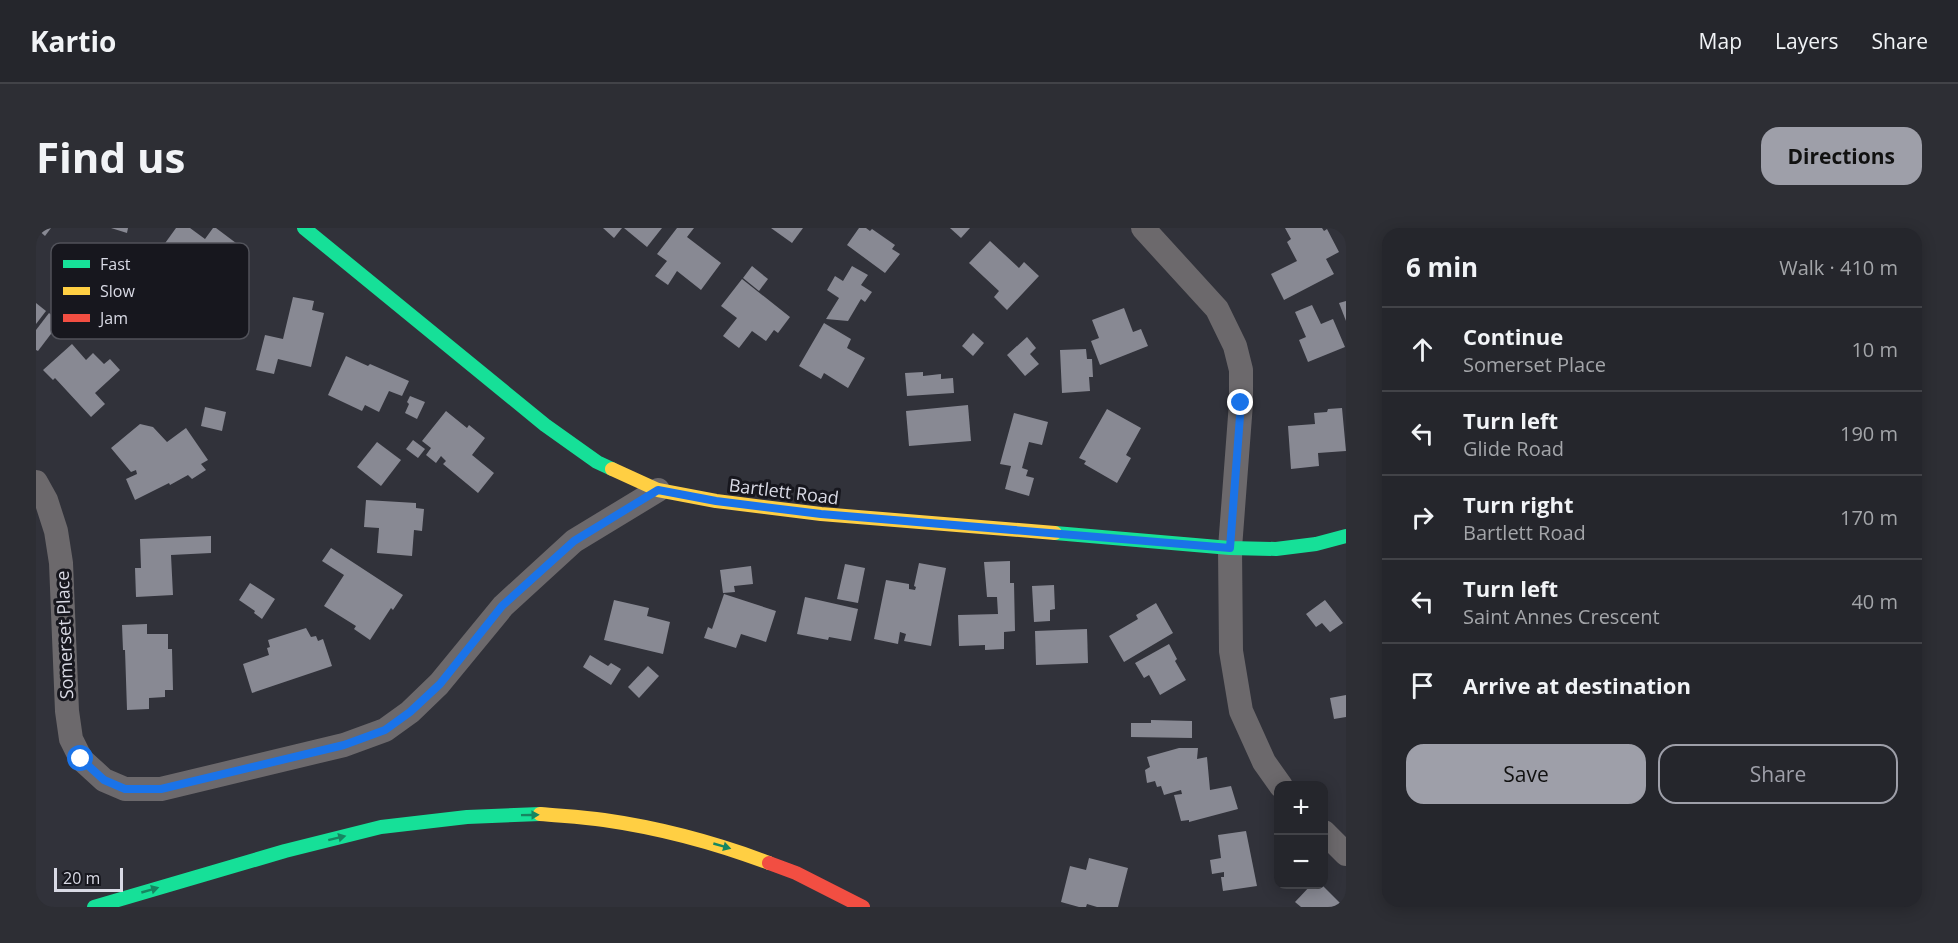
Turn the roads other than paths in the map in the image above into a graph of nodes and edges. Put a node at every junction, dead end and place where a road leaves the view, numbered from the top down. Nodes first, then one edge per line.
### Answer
1 (304, 228) edge
2 (1143, 228) edge
3 (36, 482) edge
4 (658, 490) junction
5 (1346, 536) edge
6 (1230, 548) junction
7 (1277, 781) edge
8 (1326, 835) edge
9 (1346, 854) edge
10 (94, 907) edge
11 (863, 907) edge

1 - 4 main road, Bartlett Road
2 - 6 street
3 - 4 street, Somerset Place
4 - 6 main road, Bartlett Road
5 - 6 main road, Bartlett Road
6 - 7 street
8 - 9 street
10 -> 11 main road

